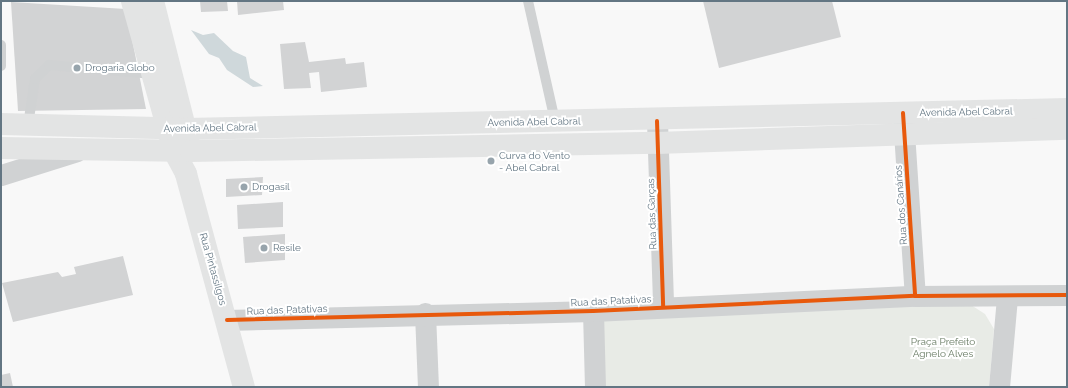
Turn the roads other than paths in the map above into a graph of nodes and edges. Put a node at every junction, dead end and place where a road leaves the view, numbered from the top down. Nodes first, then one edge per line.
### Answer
1 (132, 1) edge
2 (153, 1) edge
3 (528, 1) edge
4 (1, 45) edge
5 (1, 66) edge
6 (151, 74) junction
7 (1067, 109) edge
8 (768, 117) junction
9 (555, 121) junction
10 (657, 121) junction
11 (13, 124) edge
12 (904, 124) junction
13 (177, 129) junction
14 (1067, 129) edge
15 (769, 139) junction
16 (657, 143) junction
17 (4, 148) edge
18 (82, 150) junction
19 (182, 151) junction
20 (1, 175) edge
21 (1067, 295) edge
22 (915, 296) junction
23 (1007, 298) junction
24 (663, 306) junction
25 (593, 311) junction
26 (425, 313) junction
27 (227, 320) junction
28 (244, 387) edge
29 (428, 387) edge
30 (595, 387) edge
31 (1000, 387) edge

1 - 6 main road
2 - 13 main road
3 - 9 lane
4 - 5 lane
6 - 11 lane
6 - 13 main road
7 - 12 main road, Avenida Abel Cabral
8 - 10 main road, Avenida Abel Cabral
8 - 12 main road, Avenida Abel Cabral
8 - 15 main road
9 - 10 main road, Avenida Abel Cabral
9 - 13 main road, Avenida Abel Cabral
10 - 16 street, Rua das Garças
11 - 13 main road, Avenida Abel Cabral
11 - 17 main road
12 - 14 main road, Avenida Abel Cabral
12 - 15 main road, Avenida Abel Cabral
12 - 22 street, Rua dos Canários
13 - 19 main road, Rua Pintassilgos
15 - 16 main road, Avenida Abel Cabral
16 - 19 main road, Avenida Abel Cabral
16 - 24 street, Rua das Garças
17 - 18 main road, Avenida Abel Cabral
18 - 19 main road, Avenida Abel Cabral
18 - 20 street
19 - 27 main road, Rua Pintassilgos
21 - 23 street, Rua das Patativas
22 - 23 street, Rua das Patativas
22 - 24 street, Rua das Patativas
23 - 31 street
24 - 25 street, Rua das Patativas
25 - 26 street, Rua das Patativas
25 - 30 street
26 - 27 street, Rua das Patativas
26 - 29 street
27 - 28 main road, Rua Pintassilgos

